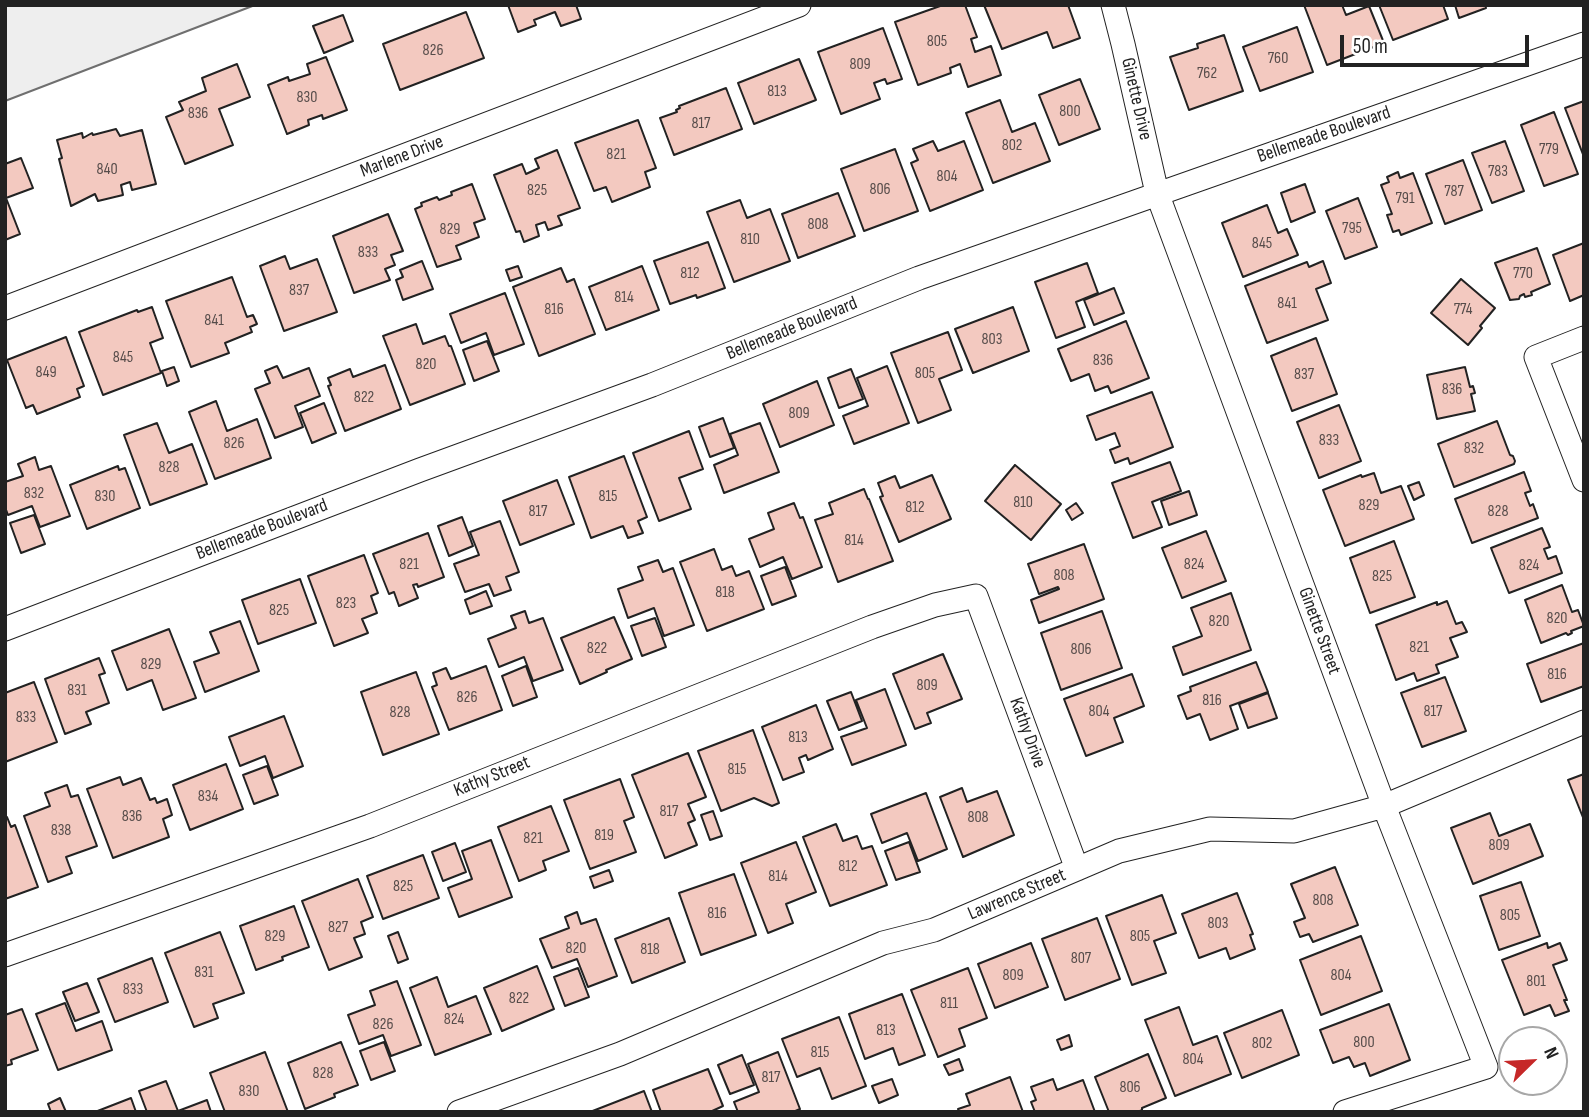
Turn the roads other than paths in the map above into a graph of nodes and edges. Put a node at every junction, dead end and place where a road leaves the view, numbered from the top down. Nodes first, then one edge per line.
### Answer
1 (799, 5) edge
2 (1113, 5) edge
3 (1584, 44) edge
4 (1157, 193) junction
5 (5, 308) edge
6 (1584, 338) edge
7 (1584, 480) edge
8 (976, 596) joint
9 (5, 629) edge
10 (1584, 722) edge
11 (1384, 806) junction
12 (1077, 869) junction
13 (5, 955) edge
14 (459, 1112) edge
15 (1345, 1112) edge

1 - 5 street, Marlene Drive
2 - 4 street, Ginette Drive
3 - 4 street, Bellemeade Boulevard
4 - 9 street, Bellemeade Boulevard
4 - 11 street, Ginette Street
6 - 7 street
8 - 12 street, Kathy Drive
8 - 13 street, Kathy Street
10 - 11 street, Lawrence Street
11 - 12 street, Lawrence Street
11 - 15 street, Ginette Street
12 - 14 street, Lawrence Street

